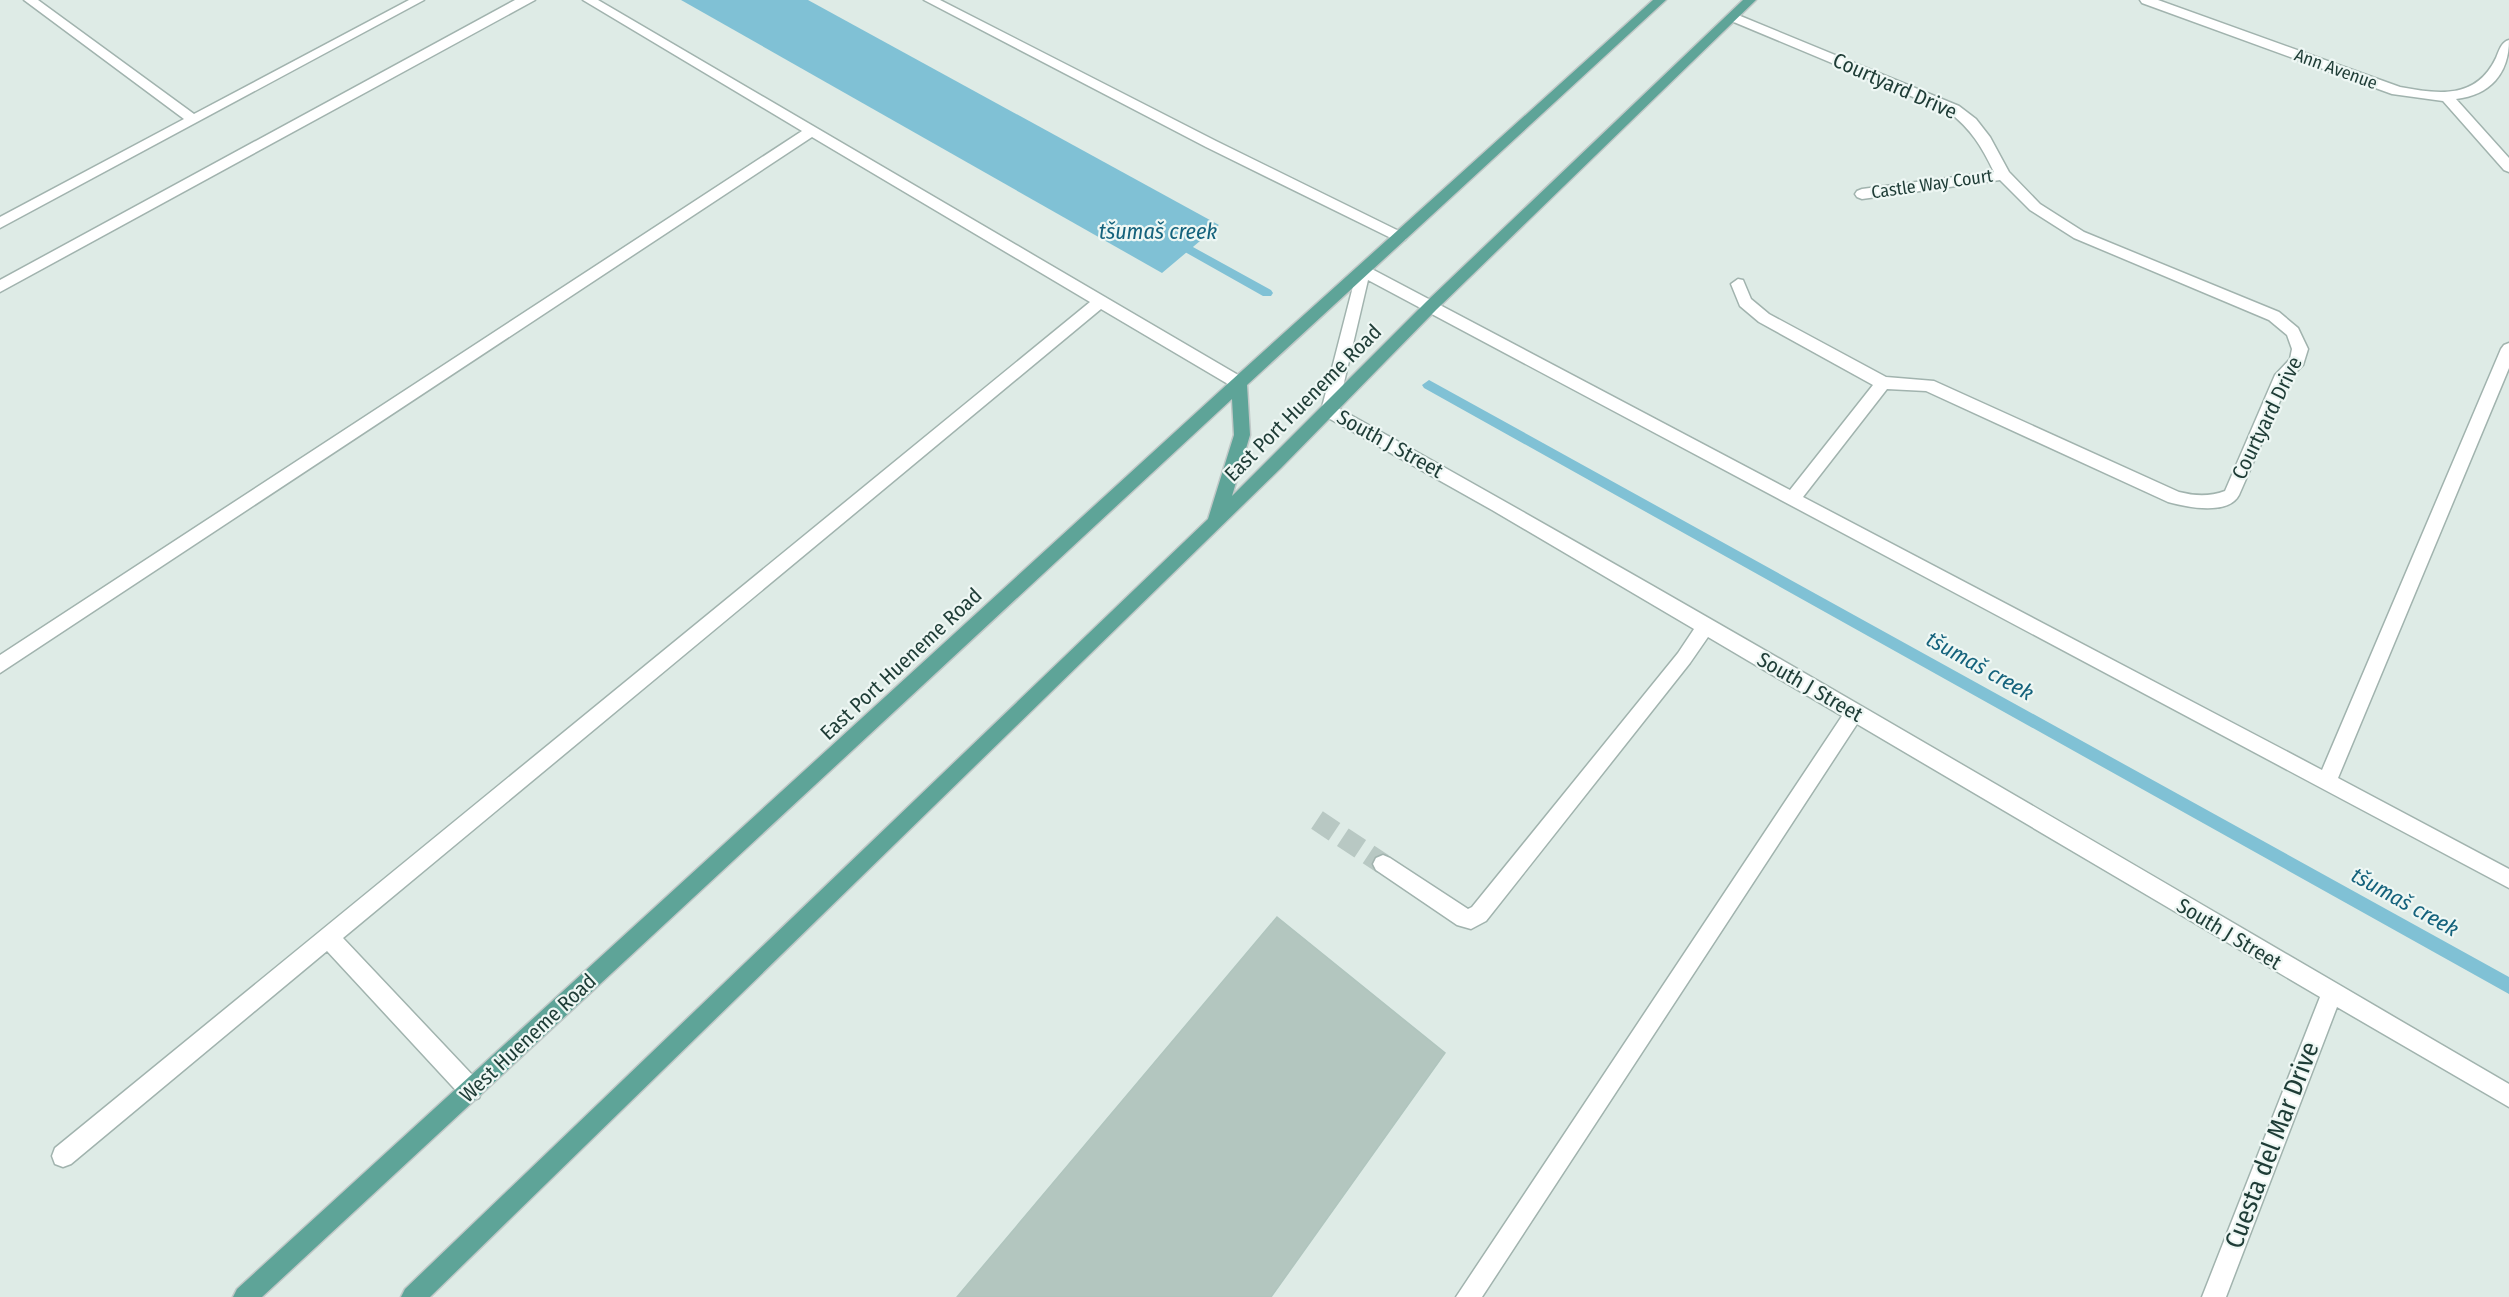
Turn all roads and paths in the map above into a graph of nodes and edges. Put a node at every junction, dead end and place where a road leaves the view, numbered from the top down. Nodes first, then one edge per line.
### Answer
1 (30, 0) edge
2 (418, 0) edge
3 (529, 0) edge
4 (589, 0) edge
5 (930, 0) edge
6 (1660, 0) edge
7 (1749, 0) edge
8 (2147, 0) edge
9 (1733, 17) junction
10 (2509, 44) edge
11 (2446, 96) junction
12 (194, 120) junction
13 (810, 132) junction
14 (2509, 167) edge
15 (2003, 175) junction
16 (1862, 194) dead end
17 (0, 223) edge
18 (1400, 237) junction
19 (1363, 271) junction
20 (1738, 285) dead end
21 (0, 288) edge
22 (1101, 301) junction
23 (1431, 306) junction
24 (2509, 349) edge
25 (1239, 383) junction
26 (1883, 383) junction
27 (1329, 411) junction
28 (1792, 499) junction
29 (1216, 520) junction
30 (1706, 627) junction
31 (0, 665) edge
32 (1855, 712) junction
33 (810, 778) joint
34 (2327, 781) junction
35 (1383, 864) tunnel mouth
36 (2509, 879) edge
37 (329, 938) junction
38 (2332, 994) junction
39 (471, 1090) junction
40 (2509, 1096) edge
41 (63, 1156) dead end
42 (245, 1297) edge
43 (413, 1297) edge
44 (1468, 1297) edge
45 (2214, 1297) edge

1 - 12 street
2 - 12 street
3 - 21 street
4 - 13 street
5 - 18 street
6 - 18 main road, East Port Hueneme Road
7 - 9 main road, East Port Hueneme Road
8 - 11 street, Ann Avenue
9 - 15 street, Courtyard Drive
9 - 23 main road, East Port Hueneme Road
10 - 11 street, Ann Avenue
11 - 14 street
12 - 17 street
13 - 22 street
13 - 31 street
15 - 16 street, Castle Way Court
15 - 26 street, Courtyard Drive
18 - 19 main road, East Port Hueneme Road
19 - 23 street
19 - 25 main road, East Port Hueneme Road
19 - 27 street, South J Street
20 - 26 street
22 - 25 street
22 - 37 street
23 - 27 main road, East Port Hueneme Road
23 - 28 street
24 - 34 street
25 - 29 main road
25 - 33 main road, East Port Hueneme Road
26 - 28 street
27 - 29 main road, East Port Hueneme Road
27 - 30 street, South J Street
28 - 34 street
29 - 43 main road, East Port Hueneme Road
30 - 32 street, South J Street
30 - 35 street
32 - 38 street, South J Street
32 - 44 street
33 - 39 main road, West Hueneme Road
34 - 36 street
37 - 39 street
37 - 41 street
38 - 40 street, South J Street
38 - 45 street, Cuesta del Mar Drive
39 - 42 main road, West Hueneme Road

